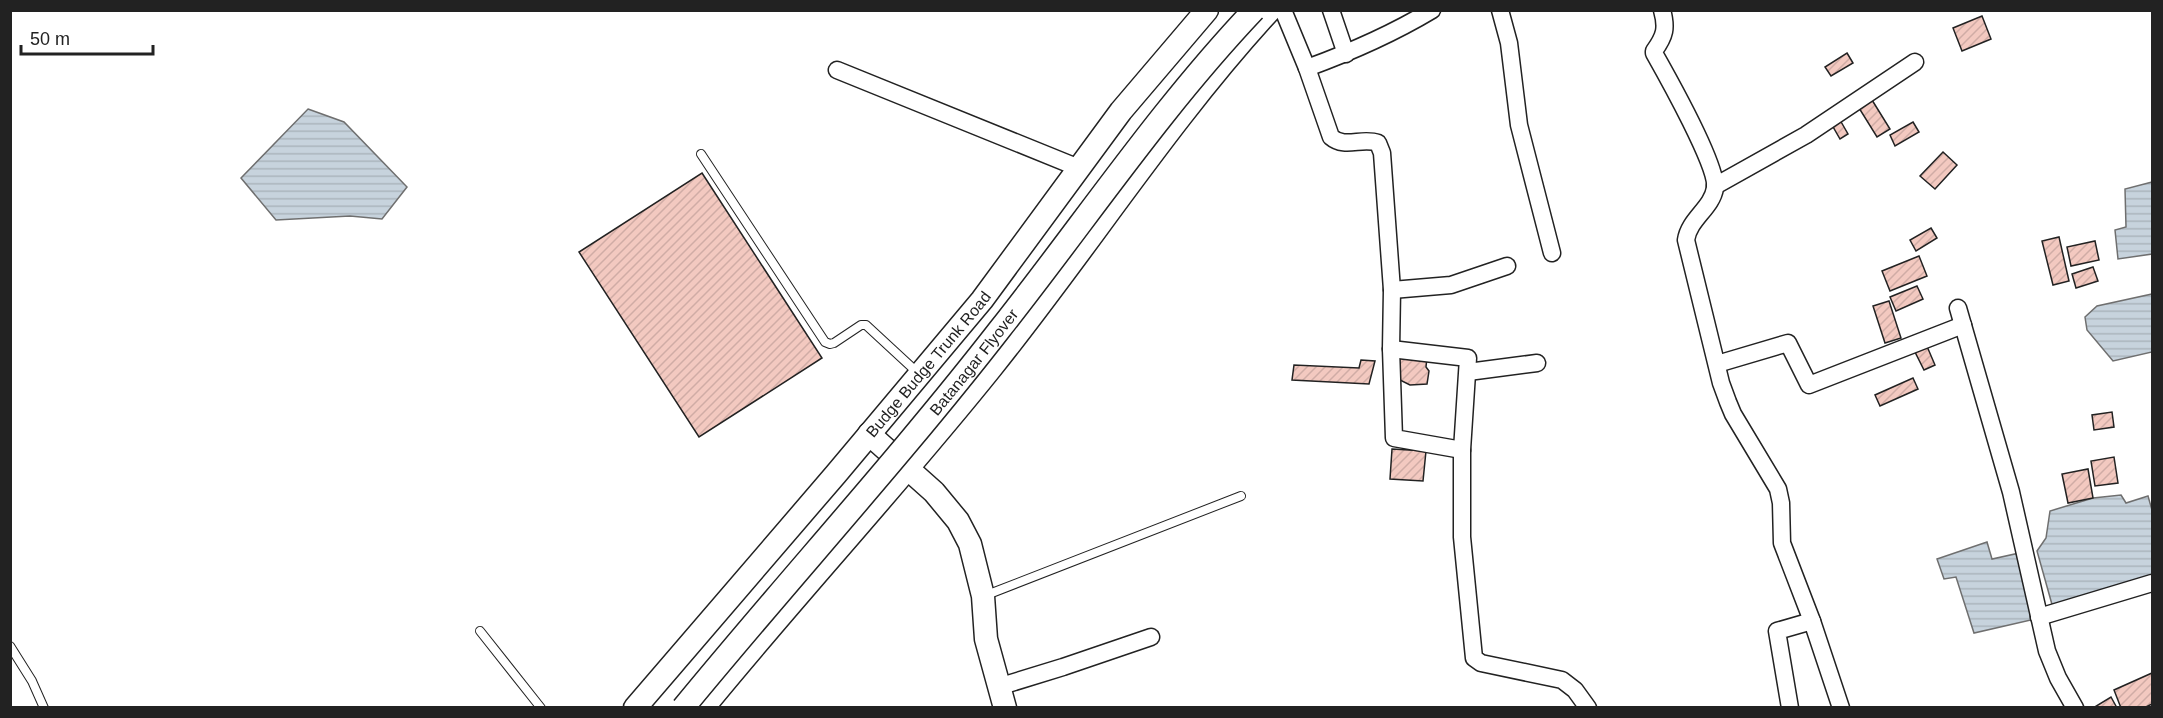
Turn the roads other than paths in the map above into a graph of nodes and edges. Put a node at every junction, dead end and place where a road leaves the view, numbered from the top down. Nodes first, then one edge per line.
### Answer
1 (1208, 10) edge
2 (1254, 10) edge
3 (1270, 10) edge
4 (1283, 10) edge
5 (1331, 10) edge
6 (1432, 10) edge
7 (1500, 10) edge
8 (1662, 10) edge
9 (1347, 54) junction
10 (1915, 62) dead end
11 (1307, 68) junction
12 (837, 70) dead end
13 (701, 154) dead end
14 (1079, 168) junction
15 (1715, 186) junction
16 (1552, 253) dead end
17 (1507, 266) dead end
18 (1392, 290) junction
19 (1958, 308) dead end
20 (1963, 325) junction
21 (1391, 349) junction
22 (1537, 363) dead end
23 (1717, 364) junction
24 (1468, 372) junction
25 (919, 374) junction
26 (869, 434) junction
27 (1462, 450) junction
28 (908, 468) junction
29 (1241, 496) dead end
30 (2152, 583) edge
31 (983, 596) junction
32 (2039, 617) junction
33 (1812, 621) junction
34 (480, 631) dead end
35 (1150, 637) dead end
36 (10, 646) edge
37 (1001, 697) edge
38 (44, 708) edge
39 (541, 708) edge
40 (635, 708) edge
41 (683, 708) edge
42 (703, 708) edge
43 (1588, 708) edge
44 (1790, 708) edge
45 (1841, 708) edge
46 (2075, 708) edge

1 - 14 street, Budge Budge Trunk Road
2 - 41 street, Batanagar Flyover, bridge
3 - 28 street
4 - 11 street
5 - 9 street
6 - 9 street
7 - 16 street
8 - 15 street
9 - 11 street
10 - 15 street
11 - 18 street
12 - 14 street
13 - 25 lane
14 - 25 street, Budge Budge Trunk Road
15 - 23 street
17 - 18 street
18 - 21 street
19 - 20 street
20 - 23 street
20 - 32 street
21 - 24 street
21 - 27 street
22 - 24 street
23 - 33 street
24 - 27 street
25 - 26 street, Budge Budge Trunk Road
26 - 28 street
26 - 40 street, Budge Budge Trunk Road
27 - 43 street
28 - 31 street
28 - 42 street
29 - 31 lane
30 - 32 street
31 - 37 street
32 - 46 street
33 - 44 street
33 - 45 street
34 - 39 lane
35 - 37 street
36 - 38 lane

